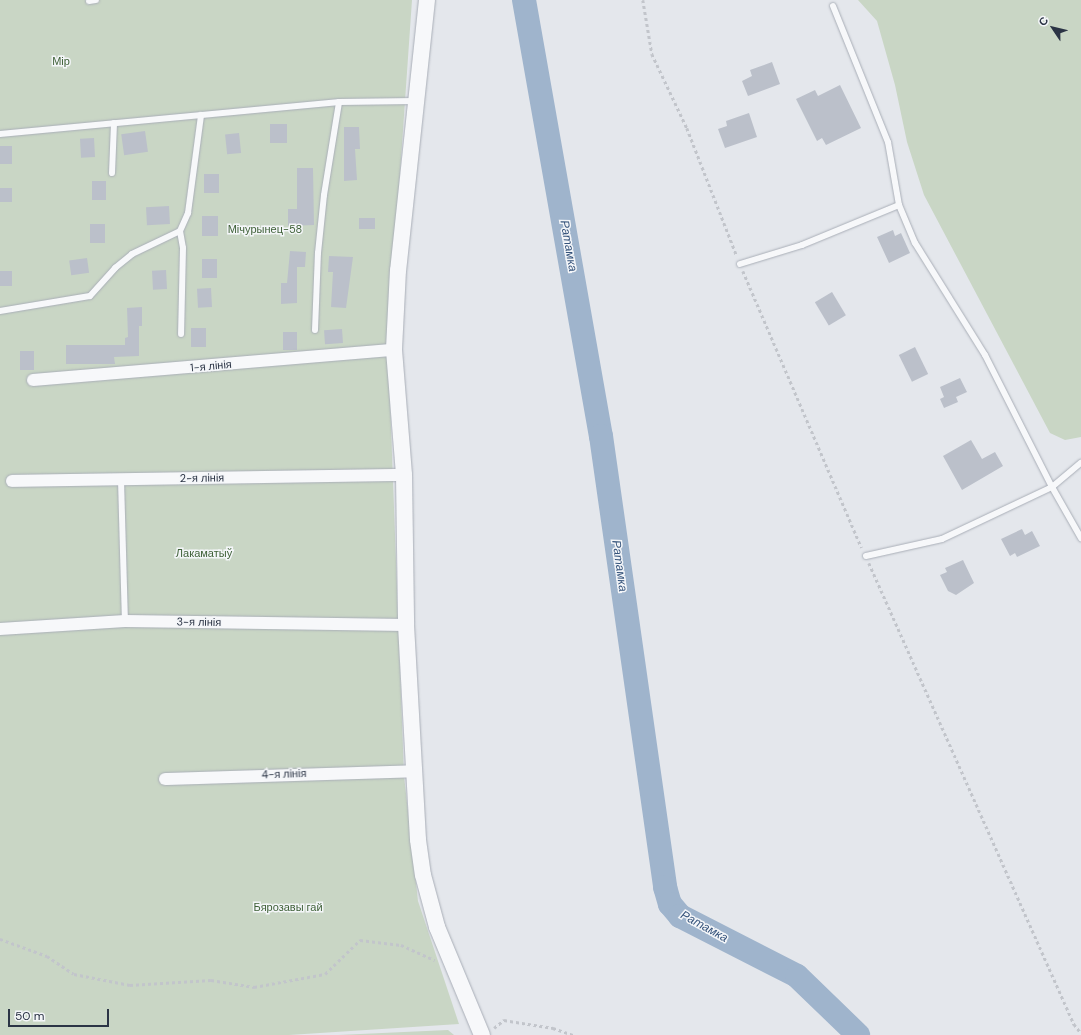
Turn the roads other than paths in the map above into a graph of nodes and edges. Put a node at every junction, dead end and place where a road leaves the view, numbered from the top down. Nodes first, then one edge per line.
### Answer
1 (96, 0) edge
2 (427, 0) edge
3 (89, 1) dead end
4 (833, 6) dead end
5 (340, 102) junction
6 (417, 102) junction
7 (201, 115) junction
8 (114, 123) junction
9 (0, 134) edge
10 (112, 173) dead end
11 (899, 205) junction
12 (180, 231) junction
13 (740, 264) road end
14 (0, 311) edge
15 (315, 330) dead end
16 (181, 334) dead end
17 (391, 351) junction
18 (33, 380) dead end
19 (1081, 463) edge
20 (398, 475) junction
21 (121, 480) junction
22 (12, 481) dead end
23 (1052, 487) junction
24 (1081, 538) edge
25 (866, 556) road end
26 (125, 621) junction
27 (402, 624) junction
28 (0, 629) edge
29 (410, 770) junction
30 (165, 779) dead end
31 (487, 1032) edge

1 - 3 lane
2 - 6 street
4 - 11 lane
5 - 6 lane
5 - 7 lane
5 - 15 lane
6 - 17 street
7 - 8 lane
7 - 12 lane
8 - 9 lane
8 - 10 lane
11 - 13 lane
11 - 23 lane
12 - 14 lane
12 - 16 lane
17 - 18 street, 1-я лінія
17 - 20 street
19 - 23 lane
20 - 21 street, 2-я лінія
20 - 27 street
21 - 22 street, 2-я лінія
21 - 26 lane
23 - 24 lane
23 - 25 lane
26 - 27 street, 3-я лінія
26 - 28 street, 3-я лінія
27 - 29 street
29 - 30 street, 4-я лінія
29 - 31 street

